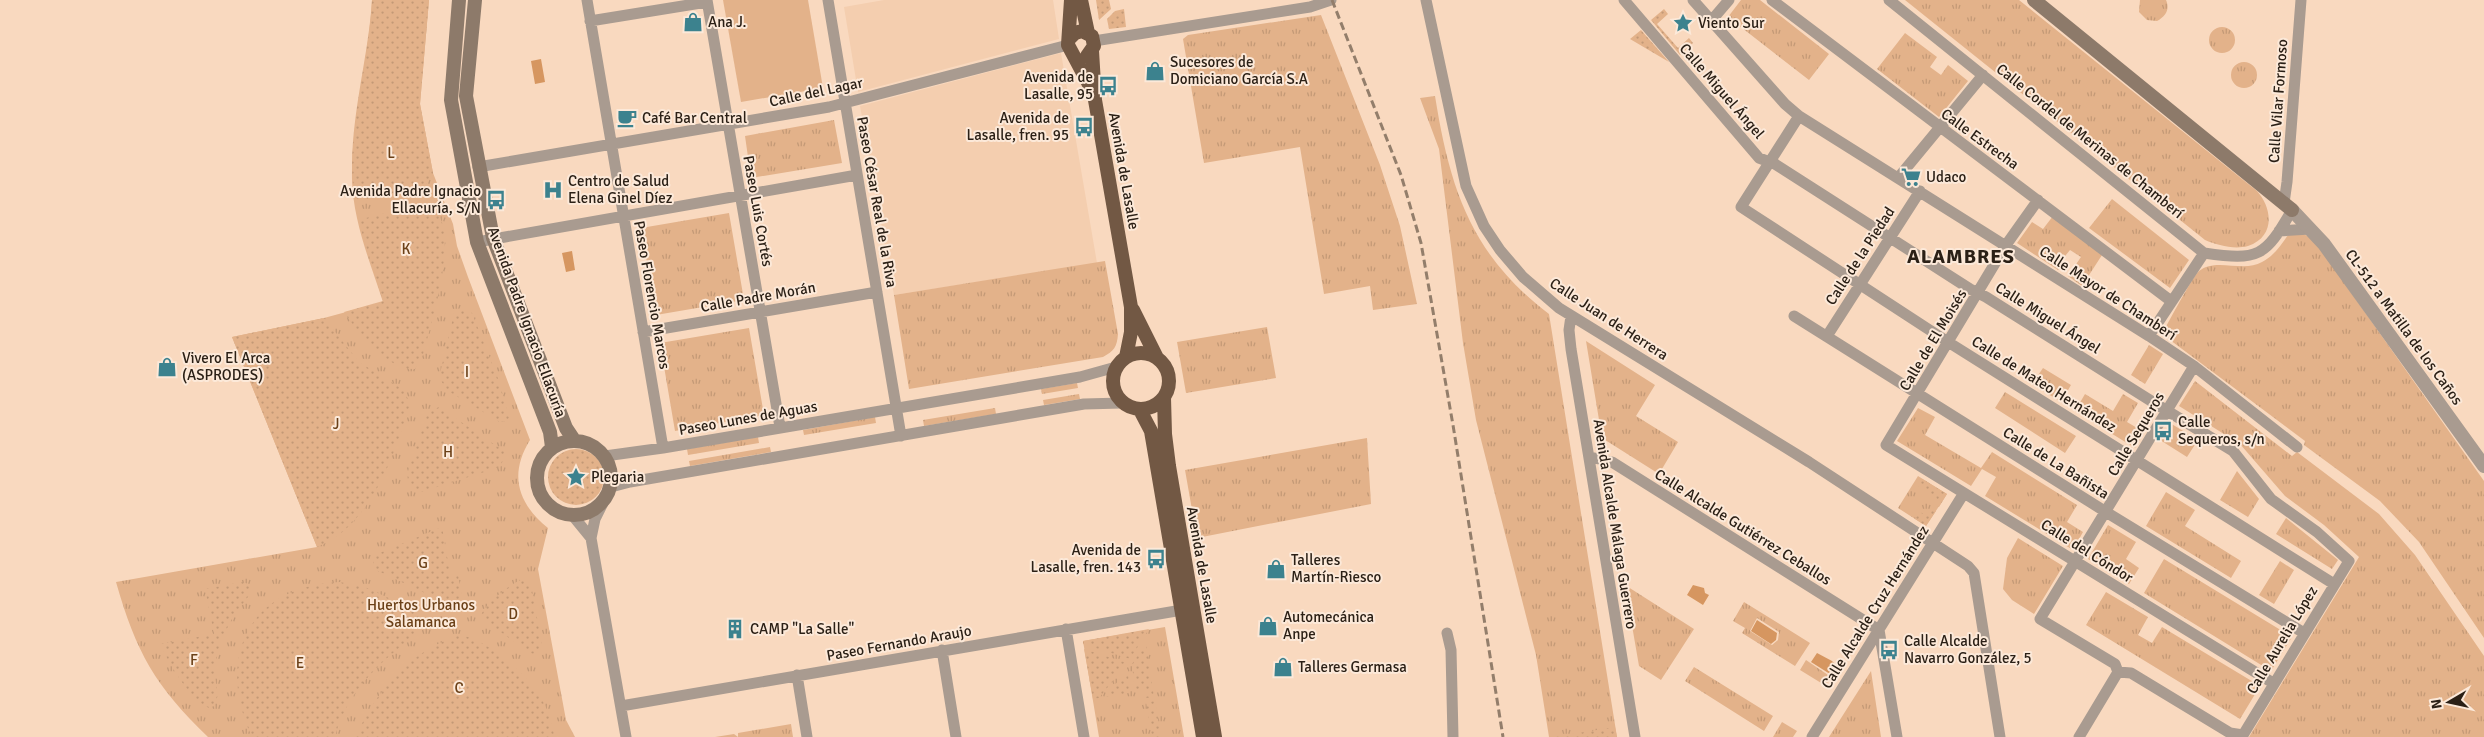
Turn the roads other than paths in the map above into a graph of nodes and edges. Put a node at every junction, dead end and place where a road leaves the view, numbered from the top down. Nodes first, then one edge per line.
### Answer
1 (459, 0) edge
2 (474, 0) edge
3 (587, 0) edge
4 (828, 0) edge
5 (1071, 0) edge
6 (1080, 0) edge
7 (1331, 0) edge
8 (1426, 0) edge
9 (1624, 0) edge
10 (1693, 0) edge
11 (1729, 0) edge
12 (1772, 0) edge
13 (1889, 0) edge
14 (2034, 0) edge
15 (2301, 0) edge
16 (707, 1) edge
17 (2049, 5) edge
18 (1711, 20) junction
19 (590, 21) junction
20 (1092, 42) junction
21 (1071, 46) junction
22 (1983, 75) junction
23 (1095, 100) junction
24 (845, 103) junction
25 (1799, 116) junction
26 (727, 125) junction
27 (1940, 127) junction
28 (611, 145) junction
29 (1770, 161) junction
30 (478, 167) junction
31 (857, 175) junction
32 (1898, 178) junction
33 (1920, 191) junction
34 (740, 195) junction
35 (2038, 200) junction
36 (2288, 207) junction
37 (623, 215) junction
38 (2310, 229) junction
39 (2279, 232) junction
40 (493, 238) junction
41 (1890, 238) junction
42 (477, 242) junction
43 (2006, 245) junction
44 (2204, 253) junction
45 (1860, 284) junction
46 (877, 292) junction
47 (1978, 293) junction
48 (2171, 301) junction
49 (1131, 307) junction
50 (760, 312) junction
51 (1571, 316) junction
52 (1794, 316) dead end
53 (643, 332) junction
54 (1827, 336) junction
55 (2149, 336) junction
56 (1948, 342) junction
57 (1126, 357) junction
58 (1157, 358) junction
59 (2194, 366) junction
60 (1116, 367) junction
61 (1918, 395) junction
62 (1164, 398) junction
63 (1122, 403) junction
64 (897, 408) junction
65 (1140, 410) junction
66 (2168, 411) junction
67 (780, 427) junction
68 (901, 436) junction
69 (574, 440) junction
70 (1886, 445) joint
71 (2297, 447) dead end
72 (552, 448) junction
73 (663, 448) junction
74 (605, 456) junction
75 (1590, 457) junction
76 (2138, 460) junction
77 (2484, 466) edge
78 (611, 487) junction
79 (1964, 493) junction
80 (603, 503) junction
81 (2106, 512) junction
82 (573, 516) junction
83 (591, 538) junction
84 (1933, 542) junction
85 (2074, 561) junction
86 (2349, 561) joint
87 (2334, 584) junction
88 (1182, 610) junction
89 (1066, 629) junction
90 (1879, 630) junction
91 (1447, 633) dead end
92 (2304, 633) junction
93 (942, 650) junction
94 (2118, 672) junction
95 (796, 675) junction
96 (2273, 683) junction
97 (621, 706) junction
98 (626, 737) edge
99 (807, 737) edge
100 (956, 737) edge
101 (1084, 737) edge
102 (1203, 737) edge
103 (1215, 737) edge
104 (1453, 737) edge
105 (1635, 737) edge
106 (1812, 737) edge
107 (1897, 737) edge
108 (2000, 737) edge
109 (2079, 737) edge

1 - 42 main road, Avenida Padre Ignacio Ellacuría
2 - 30 main road, Avenida Padre Ignacio Ellacuría
3 - 19 street, Paseo Florencio Marcos
4 - 24 street, Paseo César Real de la Riva
5 - 21 highway, Avenida de Lasalle
6 - 20 highway, Avenida de Lasalle
7 - 20 street
8 - 51 street, Calle Juan de Herrera
9 - 29 street, Calle Miguel Ángel
10 - 18 street, Calle Mayor de Chamberí
11 - 18 street
12 - 27 street, Calle Estrecha
13 - 22 street, Calle Cordel de Merinas de Chamberí
14 - 17 main road
15 - 36 street, Calle Vilar Formoso
16 - 19 street
16 - 26 street, Paseo Luis Cortés
17 - 36 main road
18 - 25 street, Calle Mayor de Chamberí
19 - 28 street, Paseo Florencio Marcos
20 - 21 highway
20 - 21 highway
20 - 23 highway, Avenida de Lasalle
21 - 23 highway, Avenida de Lasalle
21 - 24 street, Calle del Lagar
22 - 27 street
22 - 44 street, Calle Cordel de Merinas de Chamberí
23 - 49 highway, Avenida de Lasalle
24 - 26 street, Calle del Lagar
24 - 31 street, Paseo César Real de la Riva
25 - 29 street
25 - 32 street, Calle Mayor de Chamberí
26 - 28 street, Calle del Lagar
26 - 34 street, Paseo Luis Cortés
27 - 32 street
27 - 35 street, Calle Estrecha
28 - 30 street, Calle del Lagar
28 - 37 street, Paseo Florencio Marcos
29 - 41 street, Calle Miguel Ángel
29 - 45 street, Calle de Mateo Hernández
30 - 40 main road, Avenida Padre Ignacio Ellacuría
31 - 34 street
31 - 46 street, Paseo César Real de la Riva
32 - 33 street, Calle Mayor de Chamberí
33 - 41 street, Calle de la Piedad
33 - 43 street, Calle Mayor de Chamberí
34 - 37 street
34 - 50 street, Paseo Luis Cortés
35 - 43 street, Calle de El Moisés
35 - 48 street, Calle Estrecha
36 - 38 street, CL-512 a Matilla de los Caños
36 - 39 street
37 - 40 street
37 - 53 street, Paseo Florencio Marcos
38 - 39 street
38 - 77 street, CL-512 a Matilla de los Caños
39 - 44 street
40 - 42 street
40 - 69 main road, Avenida Padre Ignacio Ellacuría
41 - 45 street, Calle de la Piedad
41 - 47 street, Calle Miguel Ángel
42 - 72 main road, Avenida Padre Ignacio Ellacuría
43 - 47 street, Calle de El Moisés
43 - 55 street, Calle Mayor de Chamberí
44 - 48 street
45 - 54 street, Calle de la Piedad
45 - 56 street, Calle de Mateo Hernández
46 - 50 street, Calle Padre Morán
46 - 64 street, Paseo César Real de la Riva
47 - 56 street, Calle de El Moisés
47 - 66 street, Calle Miguel Ángel
48 - 55 street
49 - 57 highway, Avenida de Lasalle
49 - 58 highway, Avenida de Lasalle
50 - 53 street, Calle Padre Morán
50 - 67 street, Paseo Luis Cortés
51 - 75 street, Avenida Alcalde Málaga Guerrero
51 - 84 street, Calle Juan de Herrera
52 - 54 street, Calle de La Bañista
53 - 73 street, Paseo Florencio Marcos
54 - 61 street, Calle de La Bañista
55 - 59 street, Calle Mayor de Chamberí
56 - 61 street, Calle de El Moisés
56 - 76 street, Calle de Mateo Hernández
57 - 58 highway
57 - 60 highway
58 - 62 highway
59 - 66 street, Calle Sequeros
59 - 71 street, Calle Mayor de Chamberí
60 - 63 highway
60 - 64 street, Paseo Lunes de Aguas
61 - 70 street, Calle de El Moisés
61 - 81 street, Calle de La Bañista
62 - 65 highway
62 - 103 highway, Avenida de Lasalle
63 - 65 highway
63 - 68 street
64 - 67 street, Paseo Lunes de Aguas
64 - 68 street
65 - 88 highway, Avenida de Lasalle
66 - 76 street, Calle Sequeros
66 - 86 street, Calle Miguel Ángel
67 - 73 street, Paseo Lunes de Aguas
68 - 78 street
69 - 72 main road
69 - 74 main road
70 - 79 street, Calle del Cóndor
72 - 82 main road
73 - 74 street, Paseo Lunes de Aguas
74 - 78 main road
75 - 90 street, Calle Alcalde Gutiérrez Ceballos
75 - 105 street, Avenida Alcalde Málaga Guerrero
76 - 81 street, Calle Sequeros
76 - 87 street, Calle de Mateo Hernández
78 - 80 main road
79 - 84 street, Calle Alcalde Cruz Hernández
79 - 85 street, Calle del Cóndor
80 - 82 main road
80 - 83 street
81 - 85 street, Calle Sequeros
81 - 92 street, Calle de La Bañista
82 - 83 street
83 - 97 street
84 - 90 street, Calle Alcalde Cruz Hernández
84 - 108 street, Calle Juan de Herrera
85 - 94 street, Calle Sequeros
85 - 96 street, Calle del Cóndor
86 - 87 street, Calle Aurelia López
87 - 92 street, Calle Aurelia López
88 - 89 street, Paseo Fernando Araujo
88 - 102 highway, Avenida de Lasalle
89 - 93 street, Paseo Fernando Araujo
89 - 101 street
90 - 106 street, Calle Alcalde Cruz Hernández
90 - 107 street
91 - 104 street
92 - 96 street, Calle Aurelia López
93 - 95 street, Paseo Fernando Araujo
93 - 100 street
94 - 96 street, Calle Aurelia López
94 - 109 street
95 - 97 street, Paseo Fernando Araujo
95 - 99 street
97 - 98 street

